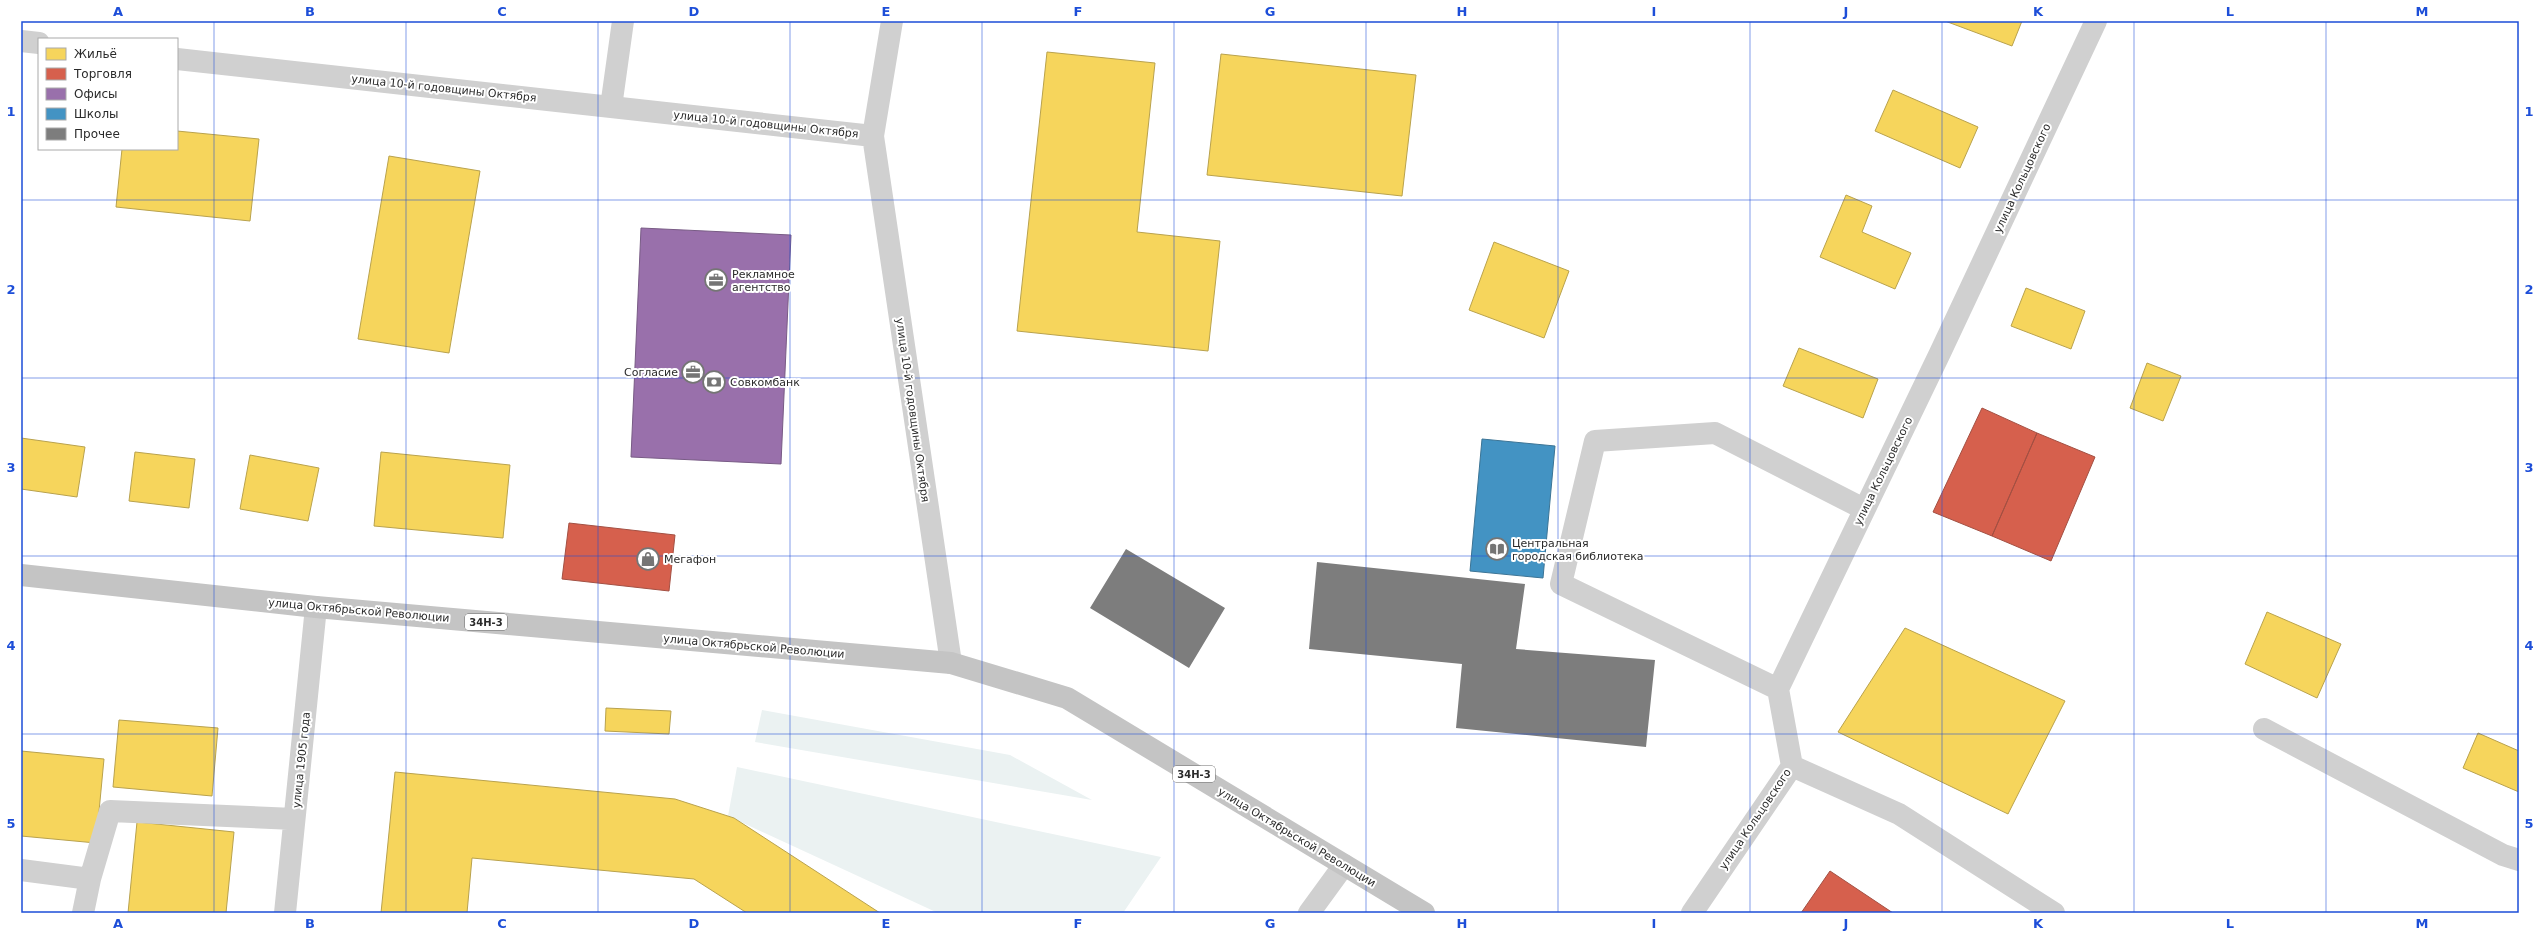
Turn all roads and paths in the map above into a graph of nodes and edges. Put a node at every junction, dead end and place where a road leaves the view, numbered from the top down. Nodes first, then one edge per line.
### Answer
1 (623, 21) edge
2 (892, 21) edge
3 (2096, 21) edge
4 (21, 41) edge
5 (38, 43) edge
6 (178, 59) edge
7 (611, 107) junction
8 (873, 136) junction
9 (1864, 509) junction
10 (21, 575) edge
11 (316, 607) junction
12 (951, 663) junction
13 (1778, 689) junction
14 (2264, 729) dead end
15 (1792, 766) junction
16 (294, 819) junction
17 (2519, 860) edge
18 (1344, 865) junction
19 (21, 870) edge
20 (90, 879) junction
21 (83, 913) edge
22 (285, 913) edge
23 (1309, 913) edge
24 (1424, 913) edge
25 (1692, 913) edge
26 (2054, 913) edge

1 - 7 street
2 - 8 street
3 - 9 street, улица Кольцовского
4 - 5 street
6 - 7 street, улица 10-й годовщины Октября
7 - 8 street, улица 10-й годовщины Октября
8 - 12 street, улица 10-й годовщины Октября
9 - 13 street, улица Кольцовского
9 - 13 street
10 - 11 main road, улица Октябрьской Революции / 34Н-3
11 - 12 main road, улица Октябрьской Революции / 34Н-3
11 - 16 street, улица 1905 года
12 - 18 main road, улица Октябрьской Революции / 34Н-3
13 - 15 street, улица Кольцовского
14 - 17 street
15 - 25 street, улица Кольцовского
15 - 26 street
16 - 20 street
16 - 22 street, улица 1905 года
18 - 23 street
18 - 24 main road, улица Октябрьской Революции / 34Н-3
19 - 20 street
20 - 21 street

